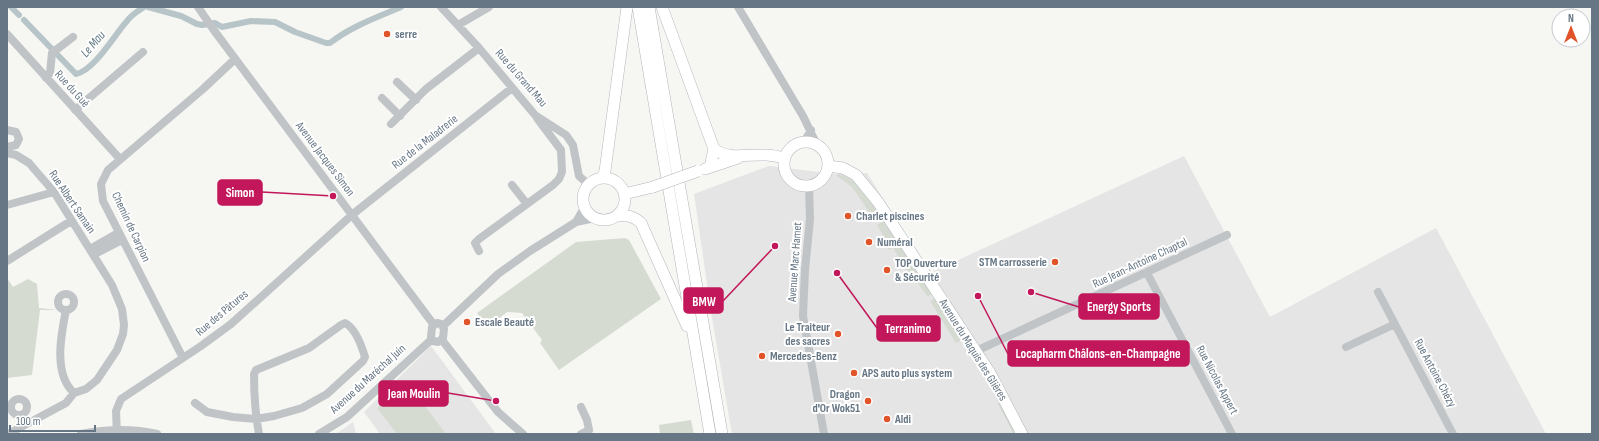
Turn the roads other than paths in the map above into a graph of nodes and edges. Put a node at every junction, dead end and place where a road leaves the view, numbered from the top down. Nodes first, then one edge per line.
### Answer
1 (198, 7) edge
2 (441, 7) edge
3 (489, 7) edge
4 (627, 7) edge
5 (638, 7) edge
6 (649, 7) edge
7 (662, 7) edge
8 (738, 7) edge
9 (458, 25) junction
10 (7, 34) edge
11 (73, 37) dead end
12 (479, 48) junction
13 (143, 52) dead end
14 (235, 59) junction
15 (46, 78) junction
16 (397, 82) dead end
17 (512, 88) junction
18 (382, 98) dead end
19 (416, 100) junction
20 (75, 110) junction
21 (535, 115) junction
22 (400, 116) junction
23 (391, 124) dead end
24 (7, 130) edge
25 (811, 130) junction
26 (804, 142) junction
27 (817, 145) junction
28 (714, 149) junction
29 (8, 150) edge
30 (744, 156) junction
31 (785, 158) junction
32 (120, 159) junction
33 (828, 166) junction
34 (710, 167) junction
35 (602, 178) junction
36 (588, 184) junction
37 (512, 185) dead end
38 (809, 186) junction
39 (54, 192) junction
40 (624, 194) junction
41 (527, 204) junction
42 (7, 205) edge
43 (584, 208) junction
44 (353, 214) junction
45 (617, 216) junction
46 (595, 218) junction
47 (72, 221) junction
48 (576, 222) junction
49 (1227, 235) dead end
50 (120, 236) junction
51 (479, 251) dead end
52 (91, 252) junction
53 (7, 261) edge
54 (1147, 273) junction
55 (1378, 292) dead end
56 (66, 310) dead end
57 (434, 324) junction
58 (1395, 324) junction
59 (443, 326) junction
60 (432, 339) junction
61 (442, 340) junction
62 (1346, 347) dead end
63 (976, 351) junction
64 (697, 352) junction
65 (183, 358) junction
66 (74, 393) junction
67 (195, 403) dead end
68 (581, 406) dead end
69 (23, 415) dead end
70 (256, 419) junction
71 (27, 422) junction
72 (116, 432) edge
73 (588, 433) edge
74 (8, 434) edge
75 (81, 434) edge
76 (157, 434) edge
77 (259, 434) edge
78 (319, 434) edge
79 (523, 434) edge
80 (710, 434) edge
81 (722, 434) edge
82 (824, 434) edge
83 (1022, 434) edge
84 (1232, 434) edge
85 (1453, 434) edge

1 - 14 street, Avenue Jacques Simon
2 - 9 street, Rue du Grand Mau
3 - 9 street
4 - 35 main road
5 - 64 main road
6 - 81 main road
7 - 28 main road
8 - 25 street
9 - 12 street, Rue du Grand Mau
10 - 15 street, Rue du Gué
11 - 15 street
12 - 17 street, Rue du Grand Mau
12 - 19 street
13 - 20 street
14 - 32 street, Chemin de Carpion
14 - 44 street, Avenue Jacques Simon
15 - 20 street, Rue du Gué
16 - 19 street
17 - 21 street, Rue du Grand Mau
17 - 44 street, Rue de la Maladrerie
18 - 22 street
19 - 22 street
20 - 32 street, Rue du Gué
21 - 36 street, Rue du Grand Mau
21 - 41 street
22 - 23 street
24 - 29 street, Rue Albert Samain
25 - 26 street
25 - 27 street
26 - 27 main road
26 - 31 main road
27 - 33 main road
28 - 30 main road
28 - 34 main road
29 - 39 street, Rue Albert Samain
30 - 31 main road
30 - 34 main road
31 - 38 main road
32 - 50 street, Chemin de Carpion
33 - 38 main road
33 - 63 main road, Avenue du Maquis des Glières
34 - 40 main road, bridge
35 - 36 main road
35 - 40 main road
36 - 43 main road
37 - 41 street
38 - 82 street, Avenue Marc Hamet
39 - 42 street
39 - 47 street, Rue Albert Samain
40 - 45 main road
41 - 51 street
43 - 46 main road
43 - 48 street
44 - 57 street, Avenue Jacques Simon
44 - 65 street, Rue des Pâtures
45 - 46 main road
45 - 64 main road
46 - 48 street
47 - 52 street, Rue Albert Samain
47 - 53 street
48 - 59 street
49 - 54 street, Rue Jean-Antoine Chaptal
50 - 52 street
50 - 65 street, Chemin de Carpion
52 - 66 street, Rue Albert Samain
54 - 63 street, Rue Jean-Antoine Chaptal
54 - 84 street, Rue Nicolas Appert
55 - 58 street, Rue Antoine Chézy
56 - 66 street
57 - 59 street
57 - 60 street
58 - 62 street
58 - 85 street, Rue Antoine Chézy
59 - 61 street
60 - 61 street
60 - 78 street, Avenue du Maréchal Juin
61 - 79 street
63 - 83 main road, Avenue du Maquis des Glières
64 - 80 main road
65 - 72 street, Rue des Pâtures
66 - 71 street, Rue Albert Samain
67 - 70 street
68 - 73 street
69 - 71 street
70 - 70 street
70 - 77 street
71 - 74 street, Rue Albert Samain
72 - 75 street
72 - 76 street

